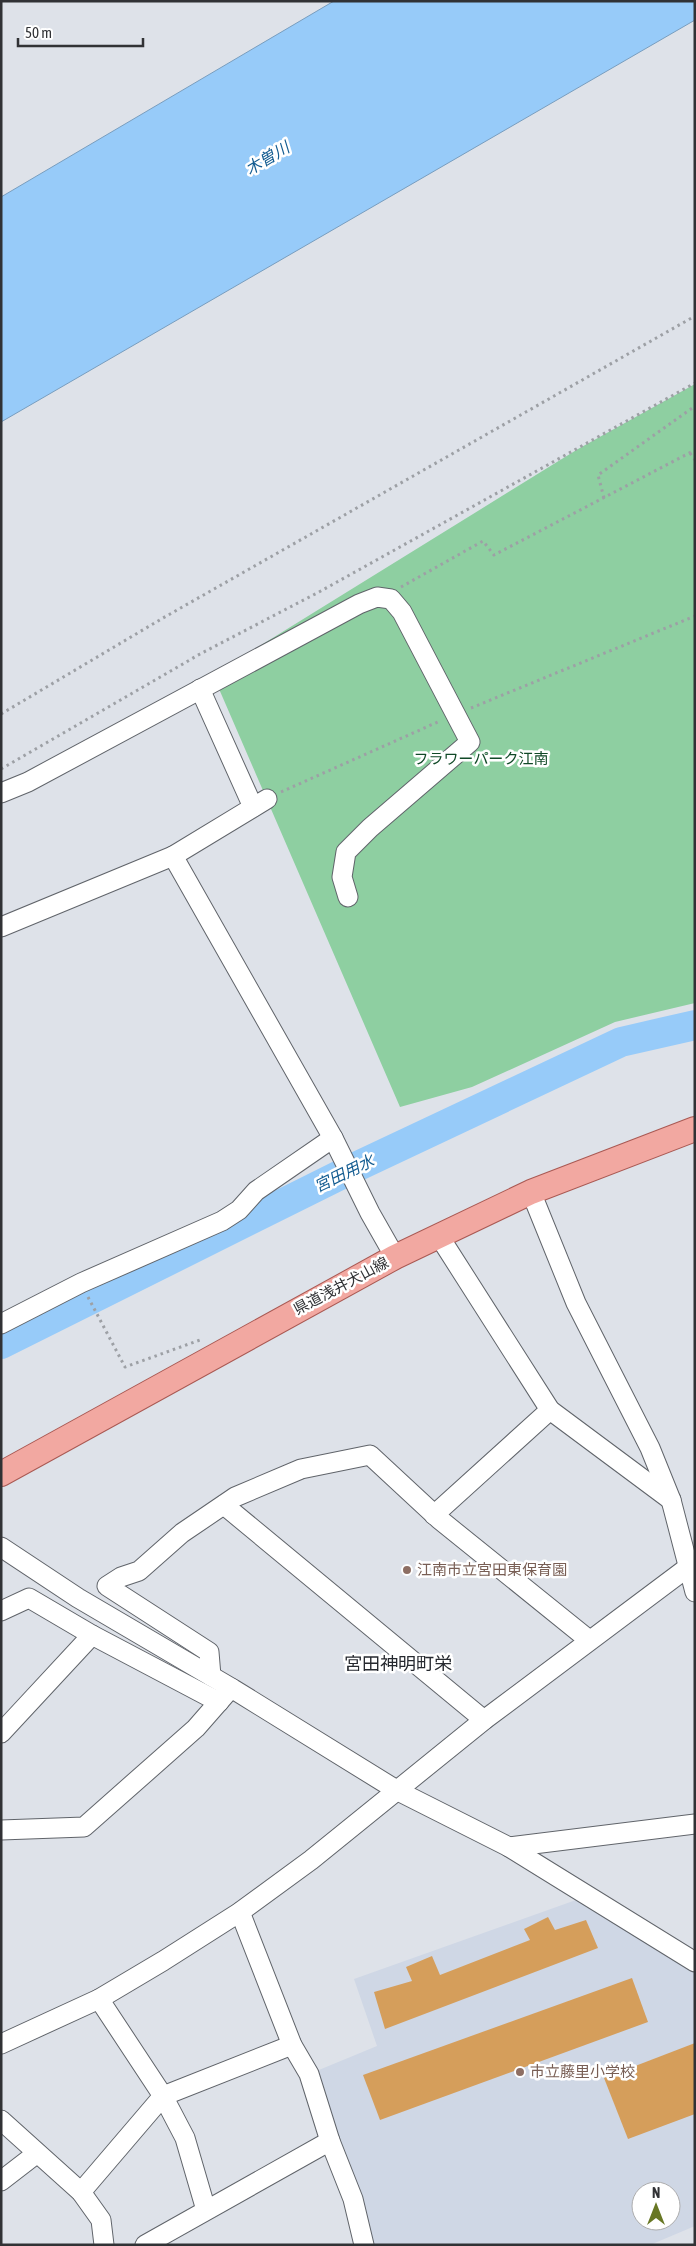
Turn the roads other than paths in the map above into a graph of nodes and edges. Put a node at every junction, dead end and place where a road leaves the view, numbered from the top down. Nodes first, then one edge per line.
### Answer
1 (200, 690) junction
2 (1, 793) edge
3 (173, 856) junction
4 (348, 896) dead end
5 (1, 928) edge
6 (695, 1129) edge
7 (334, 1138) junction
8 (531, 1192) junction
9 (439, 1236) junction
10 (395, 1257) junction
11 (1, 1324) edge
12 (550, 1410) junction
13 (1, 1474) edge
14 (670, 1500) junction
15 (224, 1505) junction
16 (434, 1515) junction
17 (1, 1548) edge
18 (693, 1565) edge
19 (695, 1592) edge
20 (1, 1610) edge
21 (92, 1636) junction
22 (589, 1640) junction
23 (211, 1676) junction
24 (232, 1688) junction
25 (219, 1702) junction
26 (484, 1720) junction
27 (1, 1733) edge
28 (398, 1791) junction
29 (695, 1824) edge
30 (1, 1830) edge
31 (509, 1847) junction
32 (240, 1912) junction
33 (695, 1962) edge
34 (99, 1998) junction
35 (1, 2044) edge
36 (292, 2045) junction
37 (163, 2096) junction
38 (1, 2120) edge
39 (330, 2141) junction
40 (36, 2154) junction
41 (1, 2181) edge
42 (81, 2192) junction
43 (206, 2210) junction
44 (104, 2245) edge
45 (145, 2245) edge
46 (364, 2245) edge

1 - 2 street
1 - 3 street
1 - 4 street
3 - 5 street
3 - 7 street
6 - 8 main road, 県道浅井犬山線
7 - 10 street
7 - 11 street
8 - 9 main road, 県道浅井犬山線
8 - 14 street
9 - 10 main road, 県道浅井犬山線
9 - 12 street
10 - 13 main road, 県道浅井犬山線
12 - 14 street
12 - 16 street
14 - 18 street
15 - 16 street
15 - 23 street
15 - 26 street
16 - 22 street
17 - 23 street
18 - 19 street
18 - 22 street
20 - 21 street
21 - 25 street
21 - 27 street
22 - 26 street
23 - 24 street
24 - 25 street
24 - 28 street
25 - 30 street
26 - 28 street
28 - 31 street
28 - 32 street
29 - 31 street
31 - 33 street
32 - 34 street
32 - 36 street
34 - 35 street
34 - 37 street
36 - 37 street
36 - 39 street
37 - 42 street
37 - 43 street
38 - 40 street
39 - 43 street
39 - 46 street
40 - 41 street
40 - 42 street
42 - 44 street
43 - 45 street

